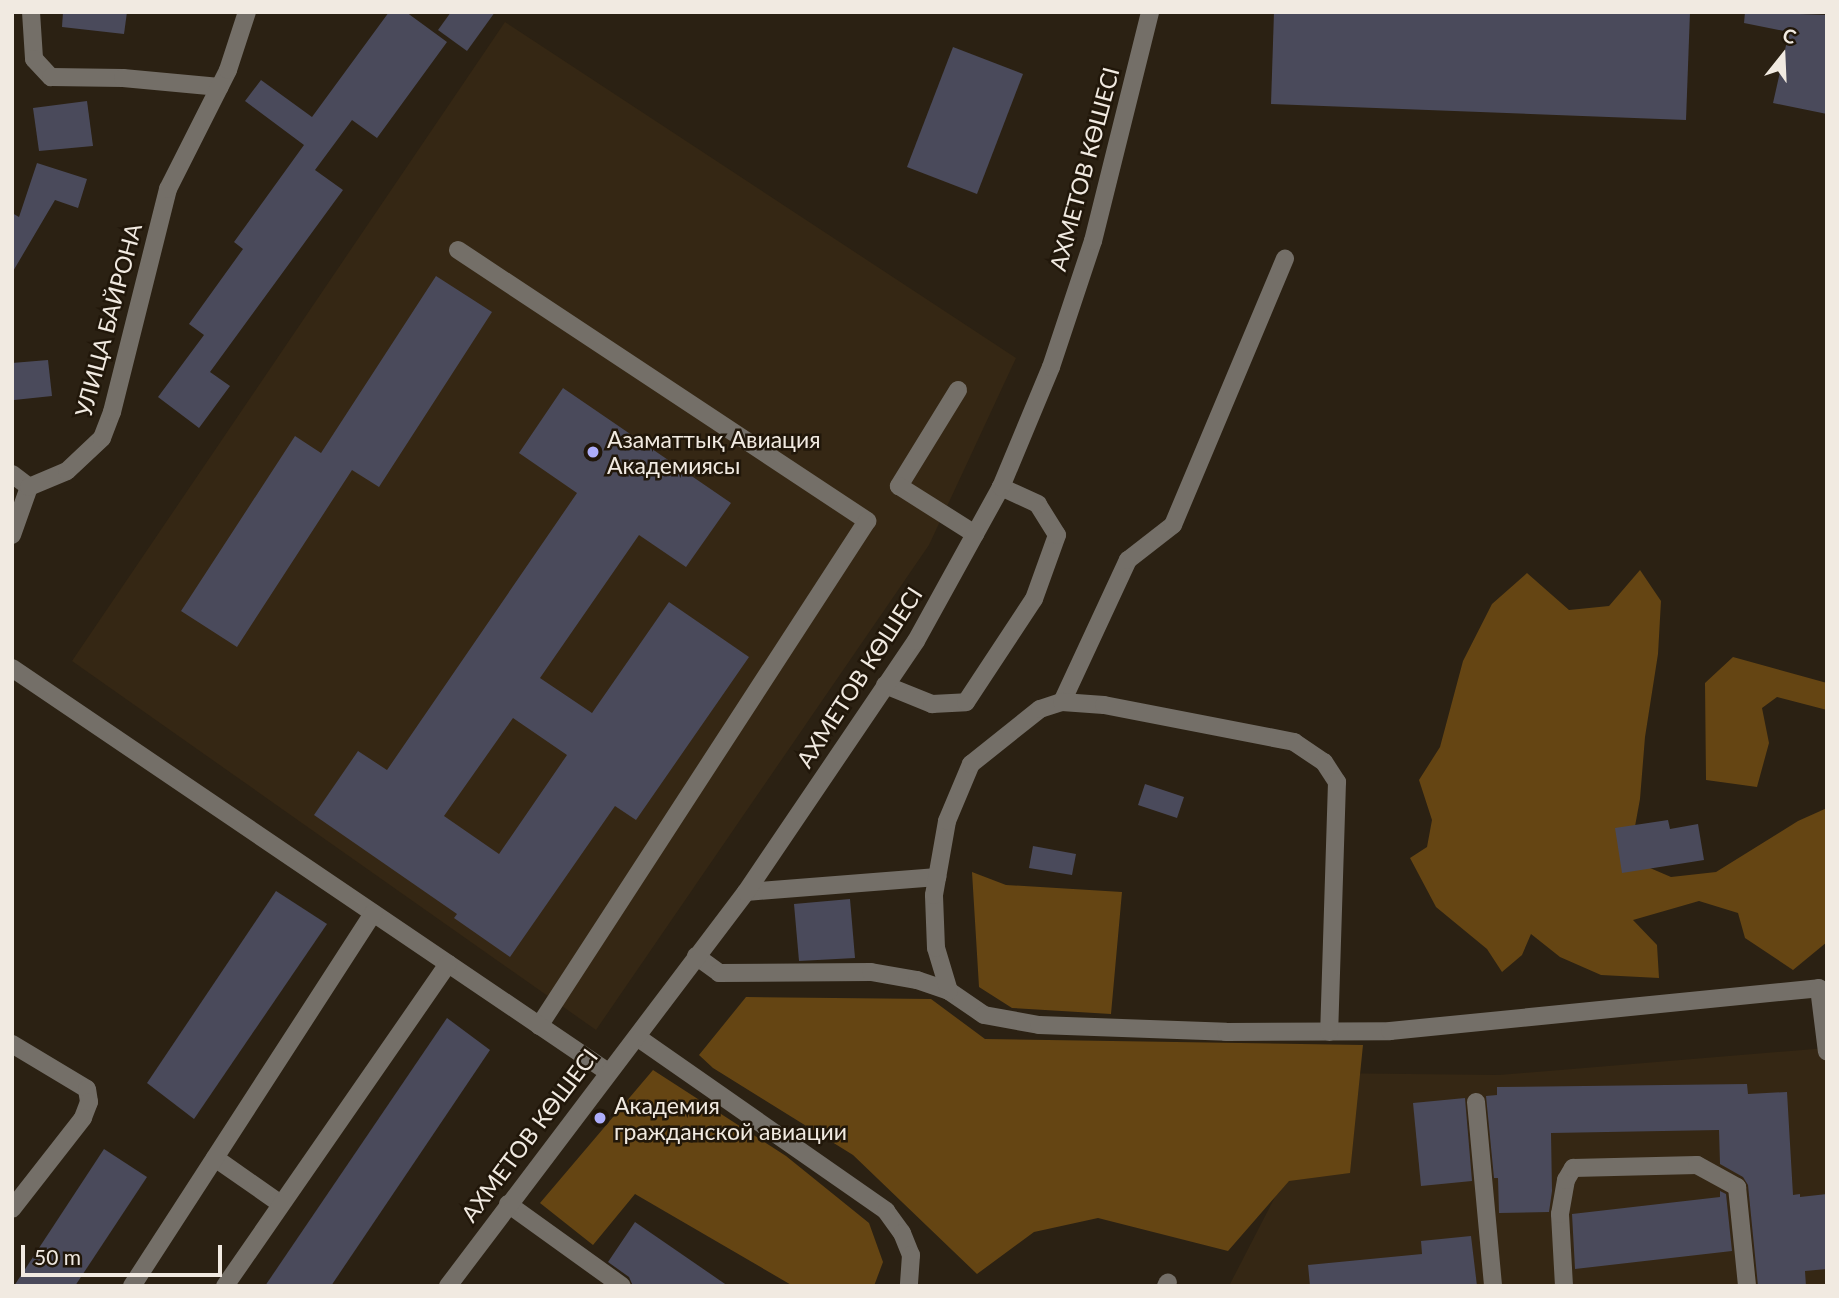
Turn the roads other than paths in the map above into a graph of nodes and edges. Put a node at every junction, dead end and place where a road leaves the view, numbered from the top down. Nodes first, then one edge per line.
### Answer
1 (31, 12) edge
2 (247, 12) edge
3 (1150, 12) edge
4 (220, 88) junction
5 (458, 250) dead end
6 (1285, 259) dead end
7 (958, 390) dead end
8 (12, 474) edge
9 (29, 487) junction
10 (1001, 487) junction
11 (975, 534) junction
12 (12, 535) edge
13 (12, 668) edge
14 (885, 685) junction
15 (1062, 702) junction
16 (937, 877) junction
17 (746, 892) junction
18 (373, 913) junction
19 (696, 956) junction
20 (448, 964) junction
21 (1823, 988) edge
22 (949, 991) junction
23 (539, 1026) junction
24 (1329, 1032) junction
25 (637, 1037) junction
26 (12, 1044) edge
27 (1827, 1052) edge
28 (608, 1072) junction
29 (1476, 1102) dead end
30 (215, 1158) junction
31 (281, 1204) junction
32 (508, 1204) junction
33 (12, 1209) edge
34 (132, 1286) edge
35 (225, 1286) edge
36 (448, 1286) edge
37 (622, 1286) edge
38 (909, 1286) edge
39 (1493, 1286) edge
40 (1564, 1286) edge
41 (1747, 1286) edge

1 - 4 street
2 - 4 street, УЛИЦА БАЙРОНА
3 - 10 street, АХМЕТОВ КӨШЕСІ
4 - 9 street, УЛИЦА БАЙРОНА
5 - 23 street
6 - 15 street
7 - 11 street
8 - 9 street
9 - 12 street
10 - 11 street, АХМЕТОВ КӨШЕСІ
10 - 14 street
11 - 14 street, АХМЕТОВ КӨШЕСІ
13 - 18 street
14 - 17 street, АХМЕТОВ КӨШЕСІ
15 - 16 street
15 - 24 street
16 - 17 street
16 - 22 street
17 - 19 street, АХМЕТОВ КӨШЕСІ
18 - 20 street
18 - 30 street
19 - 22 street
19 - 25 street, АХМЕТОВ КӨШЕСІ
20 - 23 street
20 - 31 street
21 - 24 street
21 - 27 street
22 - 24 street
23 - 28 street
25 - 28 street, АХМЕТОВ КӨШЕСІ
25 - 38 street
26 - 33 street
28 - 32 street, АХМЕТОВ КӨШЕСІ
29 - 39 street
30 - 31 street
30 - 34 street
31 - 35 street
32 - 36 street, АХМЕТОВ КӨШЕСІ
32 - 37 street
40 - 41 street

